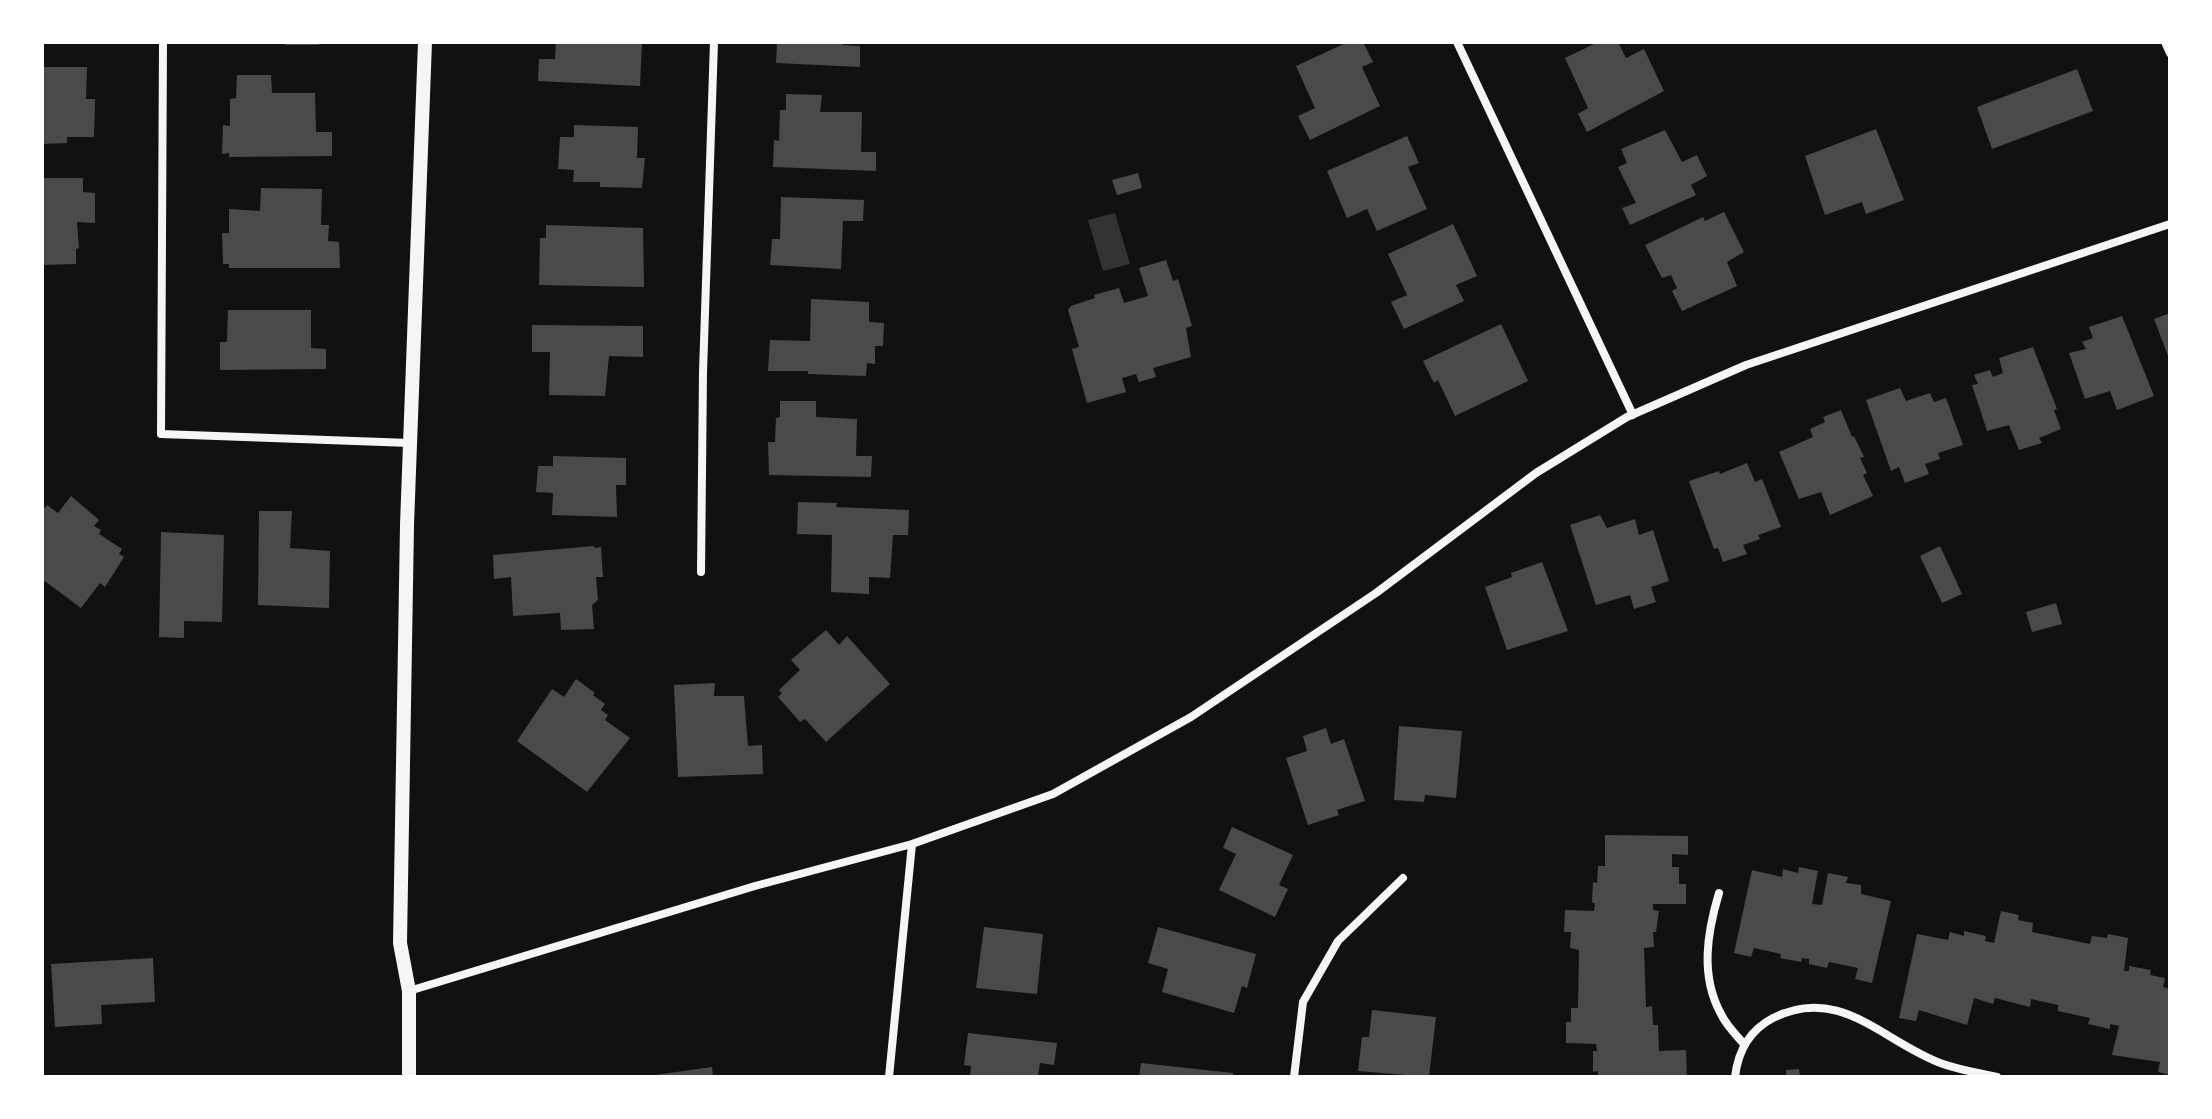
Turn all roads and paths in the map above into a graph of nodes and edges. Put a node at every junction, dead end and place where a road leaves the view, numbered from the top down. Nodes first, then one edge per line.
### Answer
1 (163, 42) edge
2 (425, 42) edge
3 (714, 42) edge
4 (1457, 42) edge
5 (2165, 42) edge
6 (2170, 53) edge
7 (2170, 224) edge
8 (1633, 415) junction
9 (410, 443) junction
10 (701, 572) dead end
11 (912, 844) junction
12 (1403, 878) dead end
13 (1719, 893) dead end
14 (409, 991) junction
15 (1744, 1044) junction
16 (409, 1077) edge
17 (889, 1077) edge
18 (1294, 1077) edge
19 (1735, 1077) edge
20 (1997, 1077) edge

1 - 9 street
2 - 9 street
3 - 10 street
4 - 8 street
5 - 6 street
7 - 8 street
8 - 11 street
9 - 14 street
11 - 14 street
11 - 17 street
12 - 18 street
13 - 15 street
14 - 16 street
15 - 19 street
15 - 20 street

